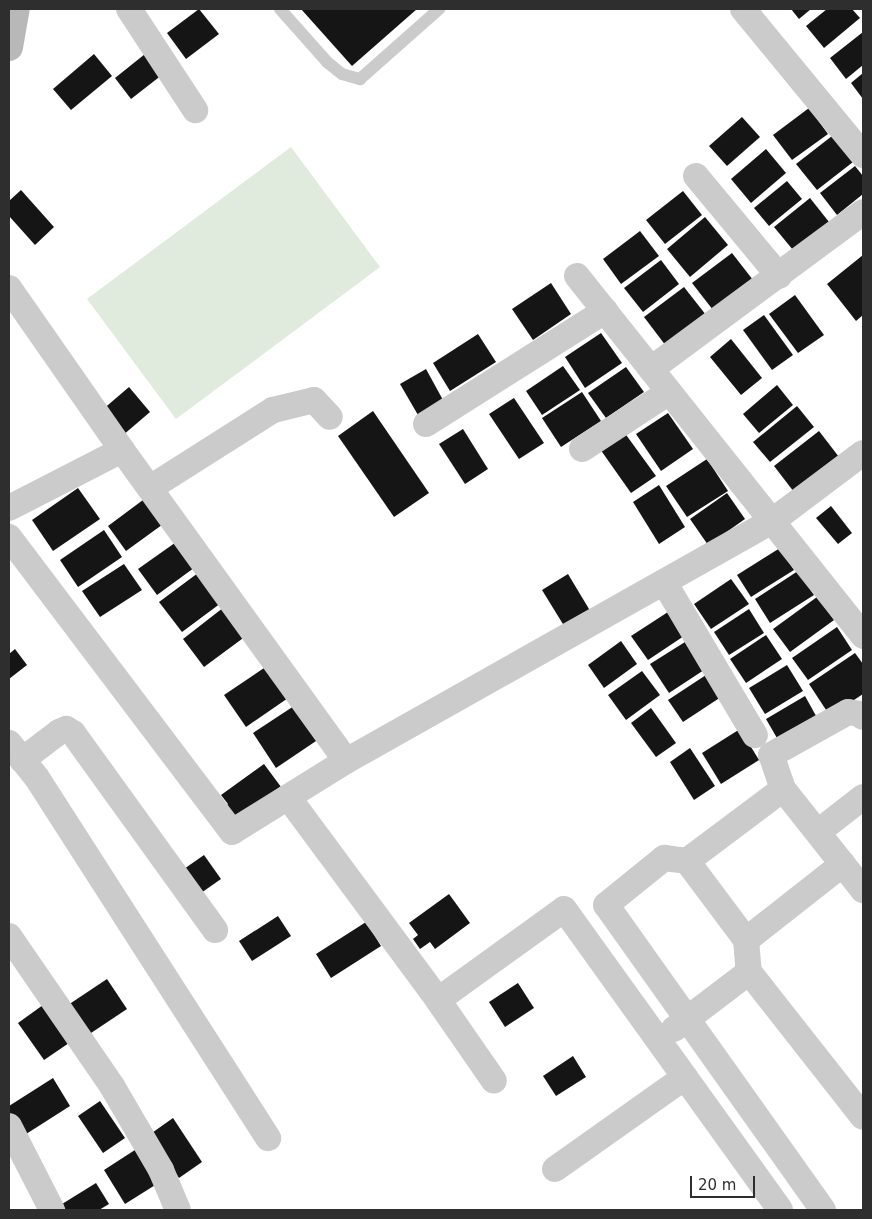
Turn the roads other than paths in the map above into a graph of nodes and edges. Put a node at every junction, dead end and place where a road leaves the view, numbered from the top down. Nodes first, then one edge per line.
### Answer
1 (16, 9) edge
2 (129, 9) edge
3 (280, 9) edge
4 (439, 9) edge
5 (743, 9) edge
6 (9, 46) edge
7 (195, 110) dead end
8 (863, 155) edge
9 (696, 176) dead end
10 (861, 220) edge
11 (577, 276) dead end
12 (779, 276) junction
13 (9, 288) edge
14 (605, 311) junction
15 (650, 369) junction
16 (669, 392) junction
17 (330, 417) dead end
18 (426, 424) dead end
19 (582, 449) dead end
20 (122, 450) junction
21 (863, 453) edge
22 (150, 488) junction
23 (9, 508) edge
24 (771, 522) junction
25 (9, 537) edge
26 (664, 582) junction
27 (863, 636) edge
28 (863, 717) edge
29 (755, 735) dead end
30 (15, 752) edge
31 (346, 761) junction
32 (784, 789) junction
33 (288, 797) junction
34 (863, 797) edge
35 (818, 832) junction
36 (687, 861) junction
37 (843, 864) junction
38 (863, 890) edge
39 (215, 930) dead end
40 (9, 936) edge
41 (746, 940) junction
42 (749, 972) junction
43 (438, 1000) junction
44 (687, 1020) junction
45 (658, 1039) junction
46 (685, 1077) junction
47 (494, 1081) dead end
48 (863, 1117) edge
49 (9, 1126) edge
50 (268, 1138) dead end
51 (555, 1169) dead end
52 (52, 1210) edge
53 (178, 1210) edge
54 (780, 1210) edge
55 (823, 1210) edge

1 - 6 street
2 - 7 street
3 - 4 lane
5 - 8 street
9 - 12 street
10 - 12 street
11 - 14 street
12 - 15 street
13 - 20 street
14 - 15 street
14 - 18 street
15 - 16 street
16 - 19 street
16 - 24 street
17 - 22 street
20 - 22 street
20 - 23 street
21 - 24 street
22 - 31 street
24 - 26 street
24 - 27 street
25 - 33 street
26 - 29 street
26 - 31 street
28 - 32 street
30 - 39 street
30 - 50 street
31 - 33 street
32 - 35 street
32 - 36 street
33 - 43 street
34 - 35 street
35 - 37 street
36 - 41 street
36 - 44 street
37 - 38 street
37 - 41 street
40 - 53 street
41 - 42 street
42 - 44 street
42 - 48 street
43 - 45 street
43 - 47 street
44 - 45 street
44 - 55 street
45 - 46 street
46 - 51 street
46 - 54 street
49 - 52 street

